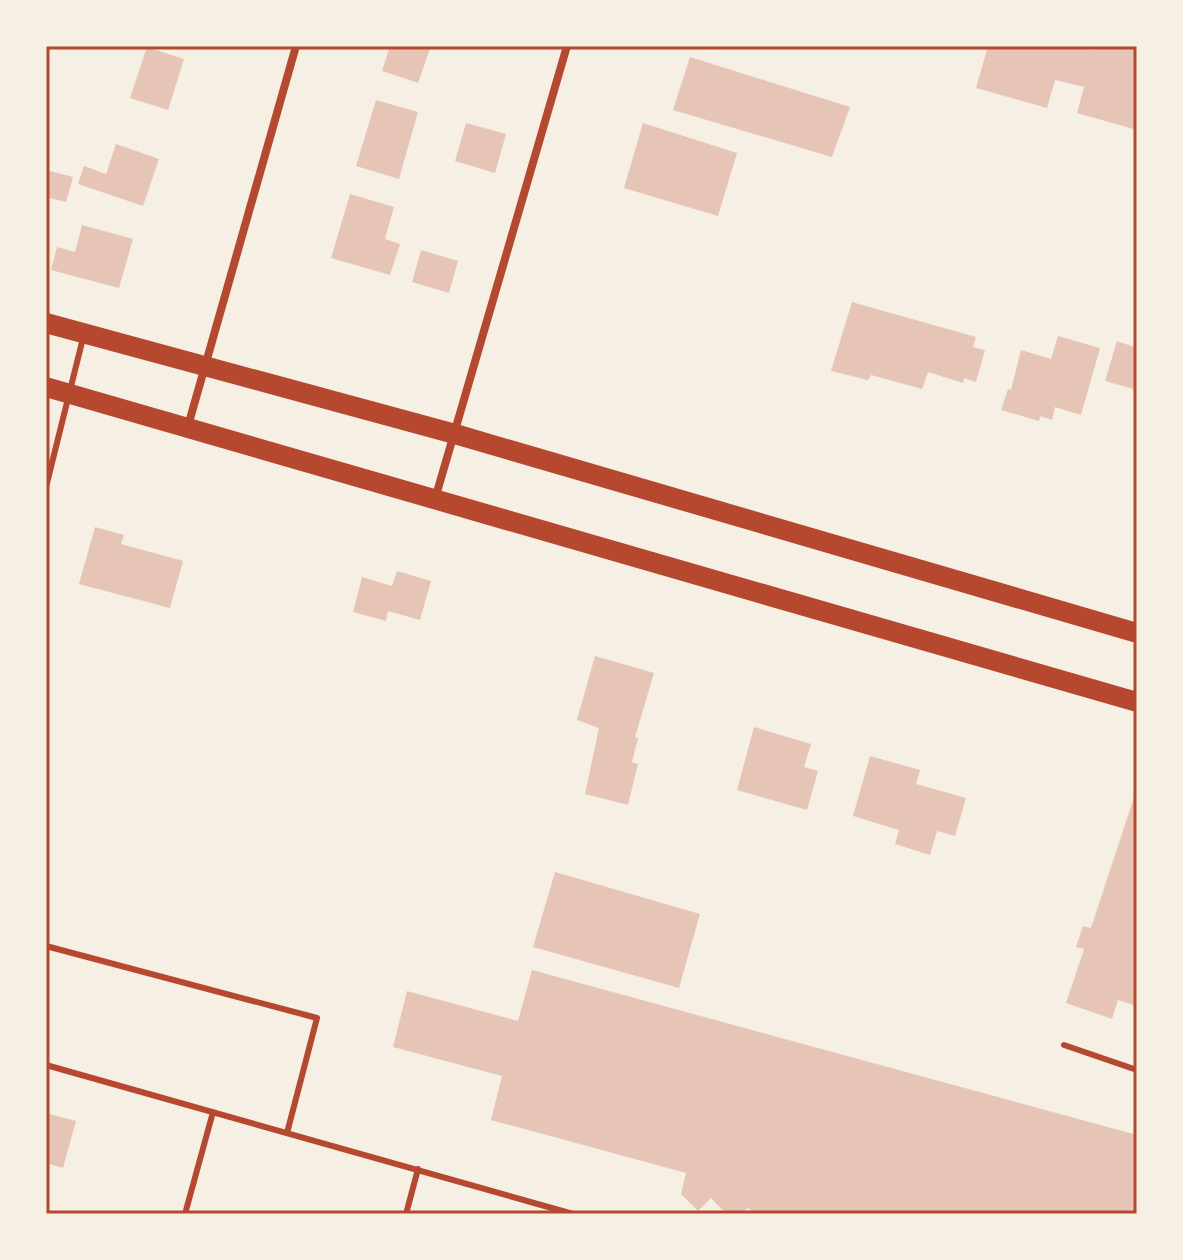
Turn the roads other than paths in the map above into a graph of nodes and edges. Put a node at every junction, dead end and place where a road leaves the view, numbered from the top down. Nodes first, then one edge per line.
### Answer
1 (296, 46) edge
2 (567, 46) edge
3 (46, 323) edge
4 (84, 334) junction
5 (205, 366) junction
6 (46, 387) edge
7 (70, 394) junction
8 (188, 428) junction
9 (455, 434) junction
10 (46, 487) edge
11 (435, 499) junction
12 (1137, 633) edge
13 (1137, 702) edge
14 (46, 946) edge
15 (1064, 1045) dead end
16 (46, 1065) edge
17 (1137, 1070) edge
18 (213, 1112) junction
19 (287, 1133) junction
20 (418, 1169) junction
21 (185, 1214) edge
22 (406, 1214) edge
23 (573, 1214) edge

1 - 5 street
2 - 9 street
3 - 4 main road
4 - 5 main road
4 - 7 lane
5 - 8 street
5 - 9 main road
6 - 7 main road
7 - 8 main road
7 - 10 lane
8 - 11 main road
9 - 11 street
9 - 12 main road
11 - 13 main road
14 - 19 lane
15 - 17 lane
16 - 18 lane
18 - 19 lane
18 - 21 lane
19 - 20 lane
20 - 22 lane
20 - 23 lane

